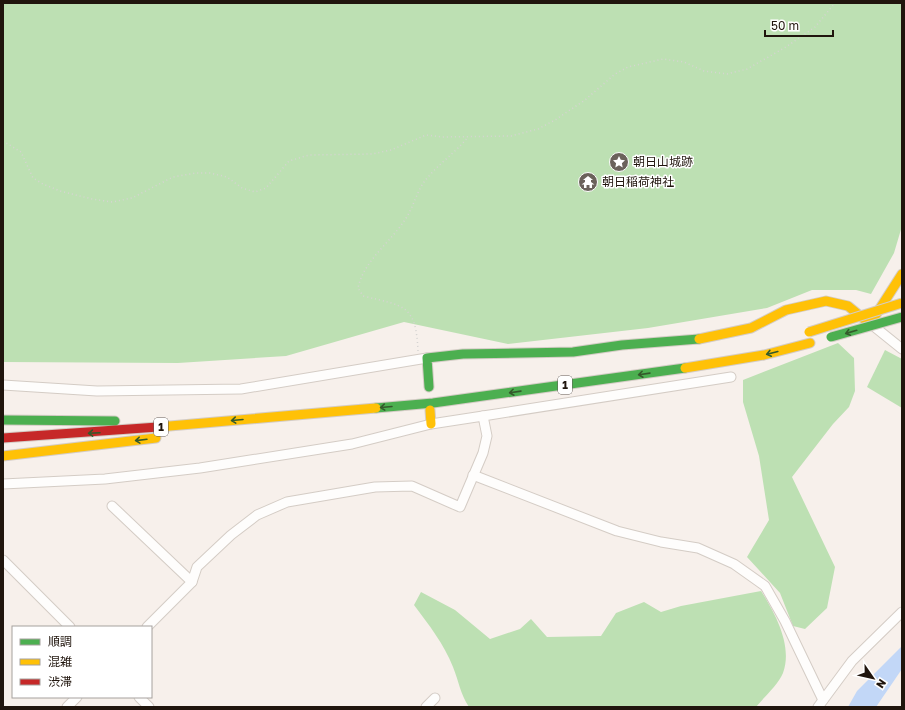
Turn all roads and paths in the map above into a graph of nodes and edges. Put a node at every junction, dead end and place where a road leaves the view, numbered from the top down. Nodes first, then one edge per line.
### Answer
1 (835, 3) edge
2 (468, 137) junction
3 (3, 141) edge
4 (902, 274) edge
5 (902, 303) edge
6 (902, 317) edge
7 (870, 324) junction
8 (805, 333) dead end
9 (902, 349) edge
10 (423, 359) junction
11 (731, 377) dead end
12 (3, 385) edge
13 (420, 394) dead end
14 (430, 410) dead end
15 (318, 413) junction
16 (483, 416) junction
17 (151, 418) dead end
18 (3, 420) edge
19 (120, 421) junction
20 (431, 424) junction
21 (3, 429) edge
22 (195, 433) dead end
23 (165, 437) dead end
24 (3, 438) edge
25 (3, 456) edge
26 (473, 475) junction
27 (3, 484) edge
28 (112, 506) dead end
29 (3, 560) edge
30 (192, 582) junction
31 (902, 612) edge
32 (69, 626) edge
33 (148, 626) edge
34 (76, 698) edge
35 (140, 698) edge
36 (435, 698) dead end
37 (820, 703) edge
38 (67, 707) edge
39 (149, 707) edge
40 (426, 707) edge

1 - 2 path
2 - 3 path
2 - 10 path
4 - 7 main road
5 - 8 main road, bridge
6 -> 15 main road, 1, bridge
7 - 9 street
7 - 10 main road
10 - 12 street
10 - 13 main road
11 - 16 street
14 - 20 main road
15 - 22 main road
15 -> 24 main road, 1
16 - 20 street
16 - 26 street
17 - 19 main road
18 - 19 main road
19 - 21 main road
20 - 27 street
23 -> 25 main road
26 - 30 street
26 - 37 street
28 - 30 street
29 - 32 street
30 - 33 street
31 - 37 street
34 - 38 street
35 - 39 street
36 - 40 street

